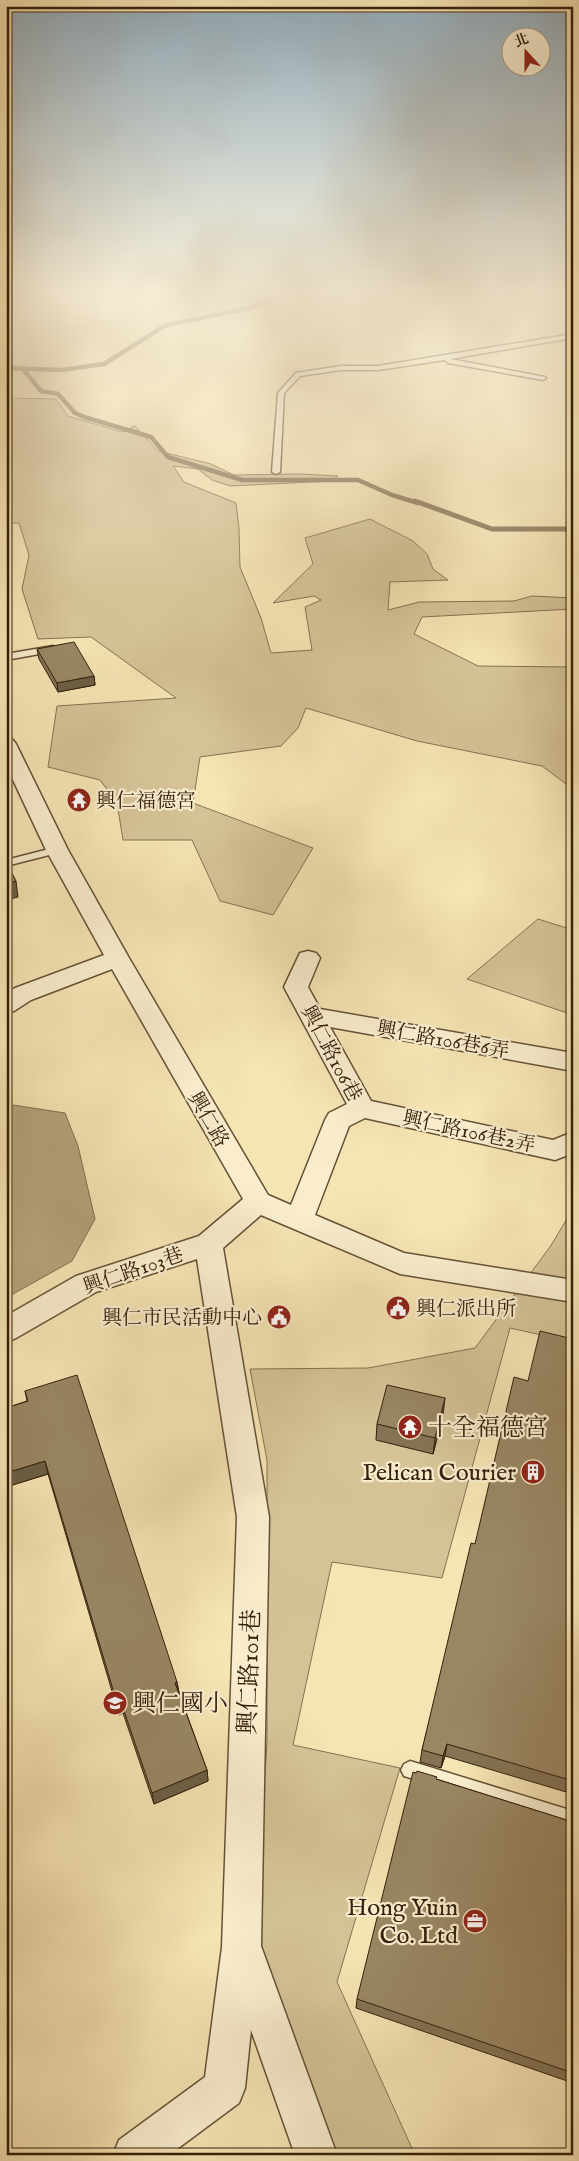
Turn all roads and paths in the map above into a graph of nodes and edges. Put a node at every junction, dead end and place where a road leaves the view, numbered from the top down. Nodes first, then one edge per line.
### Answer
1 (283, 391) edge
2 (276, 472) dead end
3 (62, 647) edge
4 (6, 657) edge
5 (6, 744) edge
6 (58, 850) junction
7 (6, 863) edge
8 (117, 958) junction
9 (308, 958) dead end
10 (6, 1005) edge
11 (312, 1016) junction
12 (573, 1062) edge
13 (362, 1108) junction
14 (573, 1141) edge
15 (258, 1202) junction
16 (299, 1220) junction
17 (209, 1244) junction
18 (573, 1291) edge
19 (6, 1330) edge
20 (410, 1770) dead end
21 (573, 1820) edge
22 (241, 1946) junction
23 (134, 2155) edge
24 (316, 2155) edge

1 - 2 lane
3 - 4 lane
5 - 6 street, 興仁路
6 - 7 lane
6 - 8 street, 興仁路
8 - 10 street
8 - 15 street, 興仁路
9 - 11 street, 興仁路106巷
11 - 12 street, 興仁路106巷6弄
11 - 13 street, 興仁路106巷
13 - 14 street, 興仁路106巷2弄
13 - 16 street, 興仁路106巷
15 - 16 street
15 - 17 street
16 - 18 street
17 - 19 street, 興仁路103巷
17 - 22 street, 興仁路101巷
20 - 21 lane
22 - 23 street
22 - 24 street, 興仁路101巷

